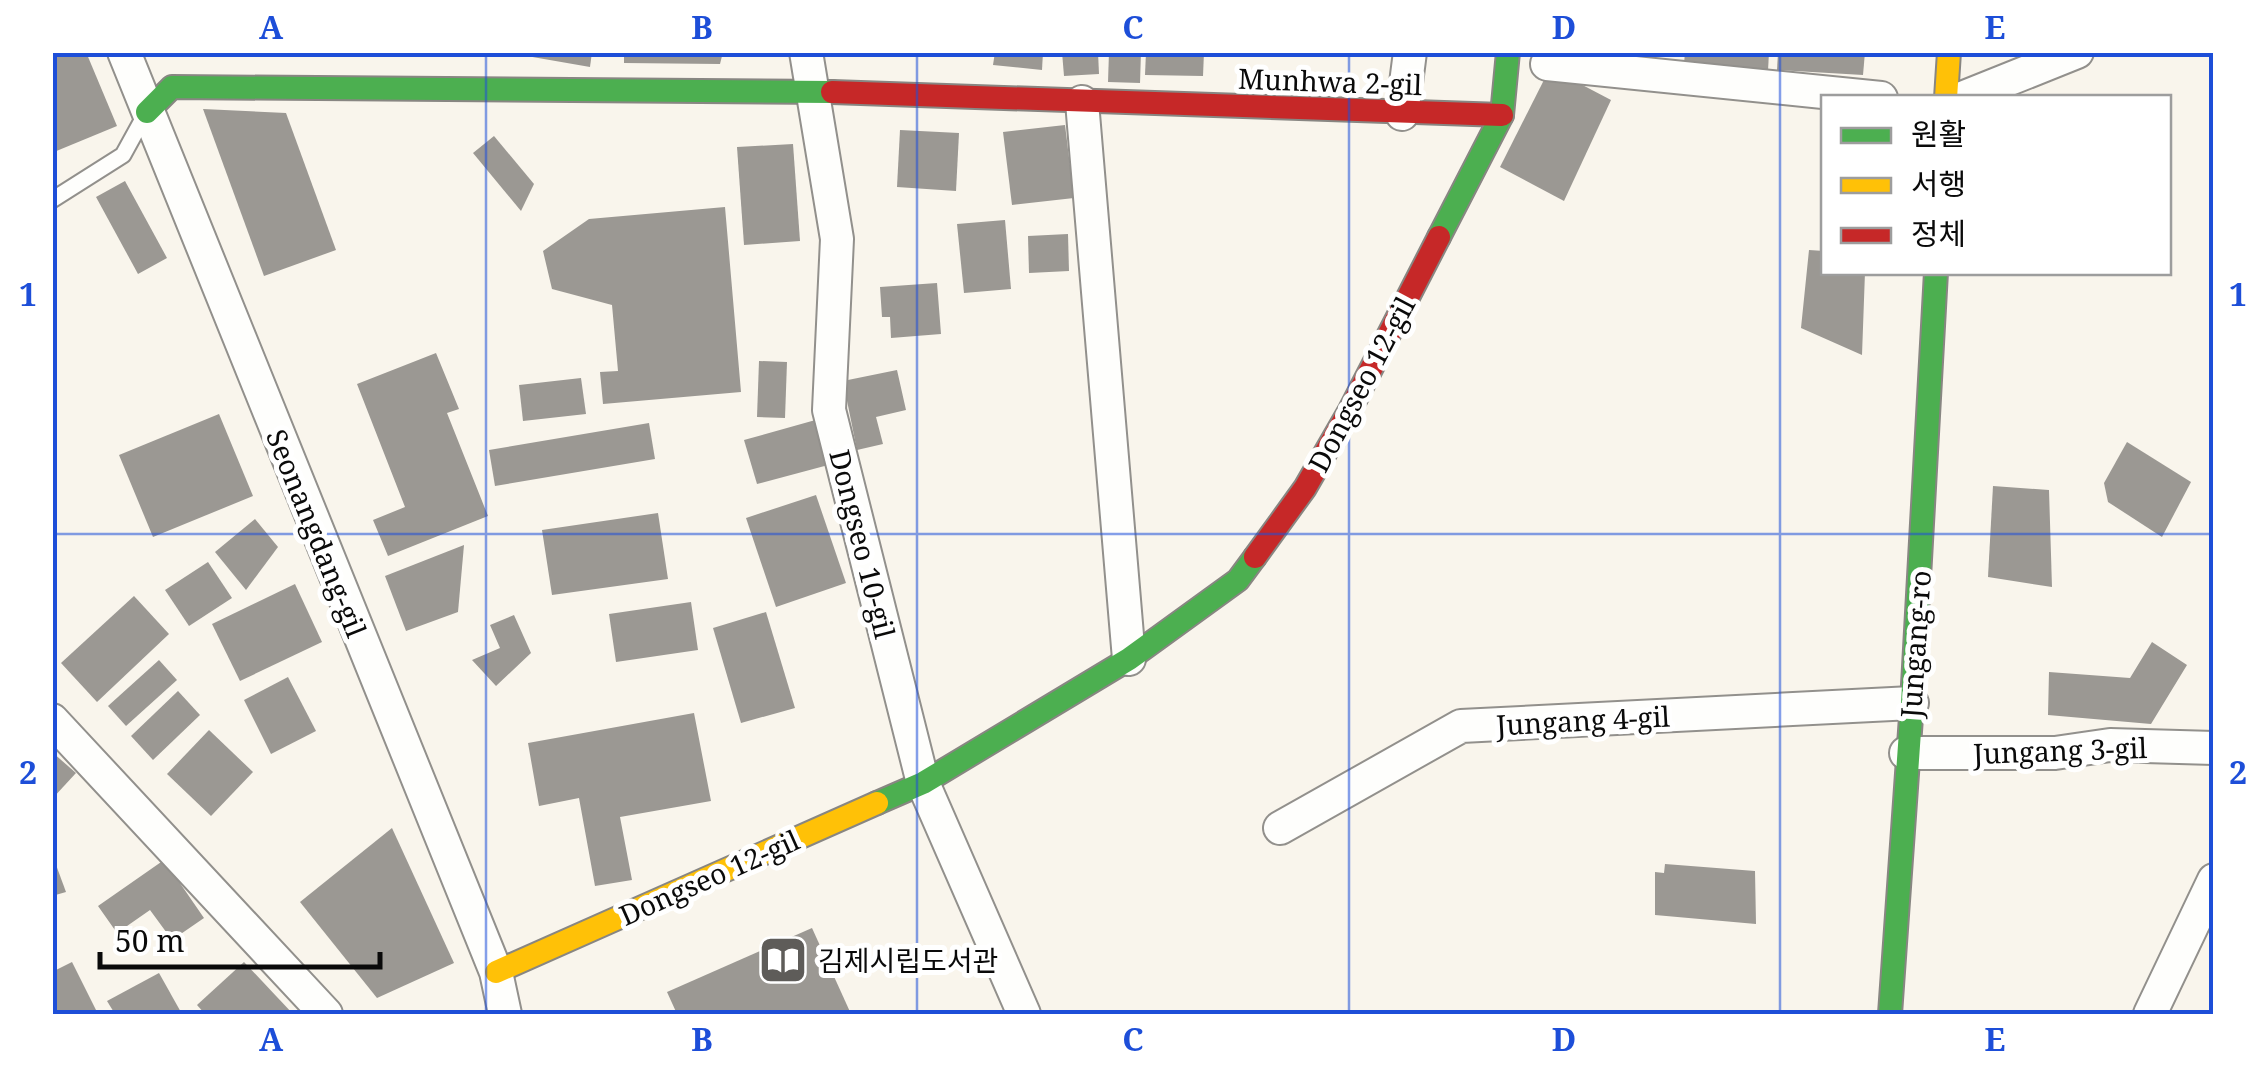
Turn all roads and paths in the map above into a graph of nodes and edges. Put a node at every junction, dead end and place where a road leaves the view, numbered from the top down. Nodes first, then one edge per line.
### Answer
1 (124, 52) edge
2 (806, 52) edge
3 (1410, 52) edge
4 (1508, 52) edge
5 (1949, 52) edge
6 (2077, 52) edge
7 (1552, 58) edge
8 (814, 91) junction
9 (1856, 95) edge
10 (1946, 95) edge
11 (1970, 95) edge
12 (1082, 102) junction
13 (147, 112) junction
14 (1402, 114) junction
15 (1502, 114) junction
16 (52, 200) edge
17 (1936, 275) edge
18 (1129, 659) junction
19 (1912, 703) junction
20 (52, 720) edge
21 (2214, 748) edge
22 (1906, 753) junction
23 (923, 783) junction
24 (1280, 828) dead end
25 (2214, 880) edge
26 (496, 972) junction
27 (326, 1014) edge
28 (505, 1014) edge
29 (1024, 1014) edge
30 (1890, 1014) edge
31 (2150, 1014) edge

1 - 13 street, Seonangdang-gil
2 - 8 street, Dongseo 10-gil
3 - 14 street
4 - 15 street, Dongseo 12-gil
5 - 10 street
6 - 11 street
7 - 9 street
7 - 15 street
8 - 12 street, Munhwa 2-gil
8 - 13 street, Munhwa 2-gil
8 - 23 street, Dongseo 10-gil
12 - 14 street, Munhwa 2-gil
12 - 18 street
13 - 16 lane
13 - 26 street, Seonangdang-gil
14 - 15 street, Munhwa 2-gil
15 - 18 street, Dongseo 12-gil
17 - 19 street, Jungang-ro
18 - 23 street, Dongseo 12-gil
19 - 22 street, Jungang-ro
19 - 24 street, Jungang 4-gil
20 - 27 street
21 - 22 street, Jungang 3-gil
22 - 30 street, Jungang-ro
23 - 26 street, Dongseo 12-gil
23 - 29 street, Dongseo 10-gil
25 - 31 street
26 - 28 street, Seonangdang-gil

